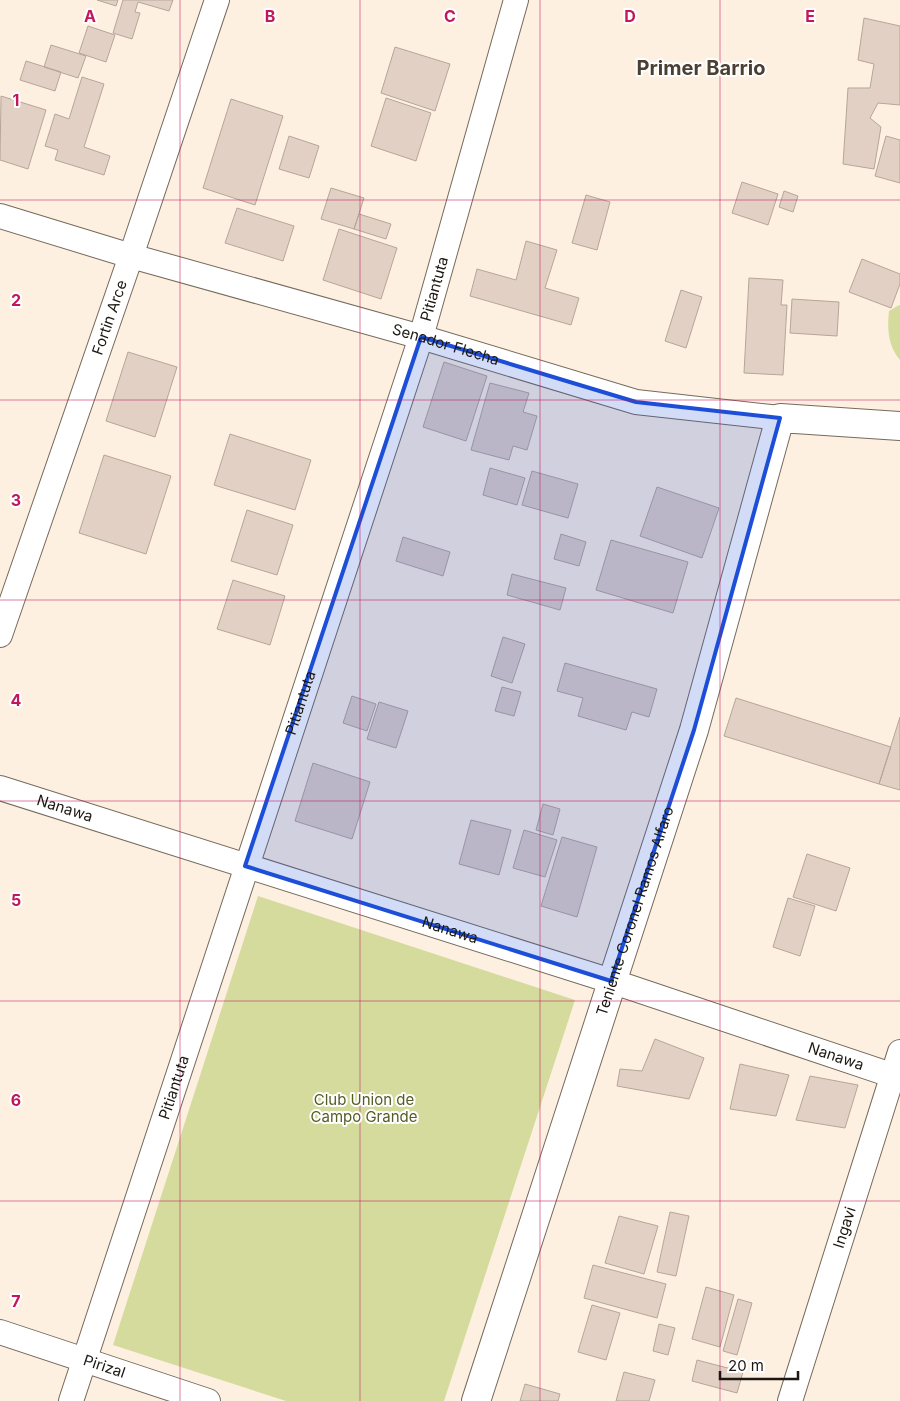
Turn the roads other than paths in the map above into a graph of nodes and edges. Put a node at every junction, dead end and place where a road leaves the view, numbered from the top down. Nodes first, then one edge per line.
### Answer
1 (217, 0) edge
2 (516, 0) edge
3 (0, 216) edge
4 (131, 256) junction
5 (421, 337) junction
6 (780, 418) junction
7 (900, 426) edge
8 (0, 634) edge
9 (0, 788) edge
10 (246, 866) junction
11 (611, 981) junction
12 (900, 1052) edge
13 (896, 1077) edge
14 (0, 1332) edge
15 (84, 1361) junction
16 (71, 1401) edge
17 (208, 1401) edge
18 (476, 1401) edge
19 (790, 1401) edge

1 - 4 street, Fortin Arce
2 - 5 street, Pitiantuta
3 - 4 street, Senador Flecha
4 - 5 street, Senador Flecha
4 - 8 street, Fortin Arce
5 - 6 street, Senador Flecha
5 - 10 street, Pitiantuta
6 - 7 street, Senador Flecha
6 - 11 street, Teniente Coronel Ramos Alfaro
9 - 10 street, Nanawa
10 - 11 street, Nanawa
10 - 15 street, Pitiantuta
11 - 13 street, Nanawa
11 - 18 street, Teniente Coronel Ramos Alfaro
12 - 13 street, Ingavi
13 - 19 street, Ingavi
14 - 15 street, Pirizal
15 - 16 street, Pitiantuta
15 - 17 street, Pirizal

